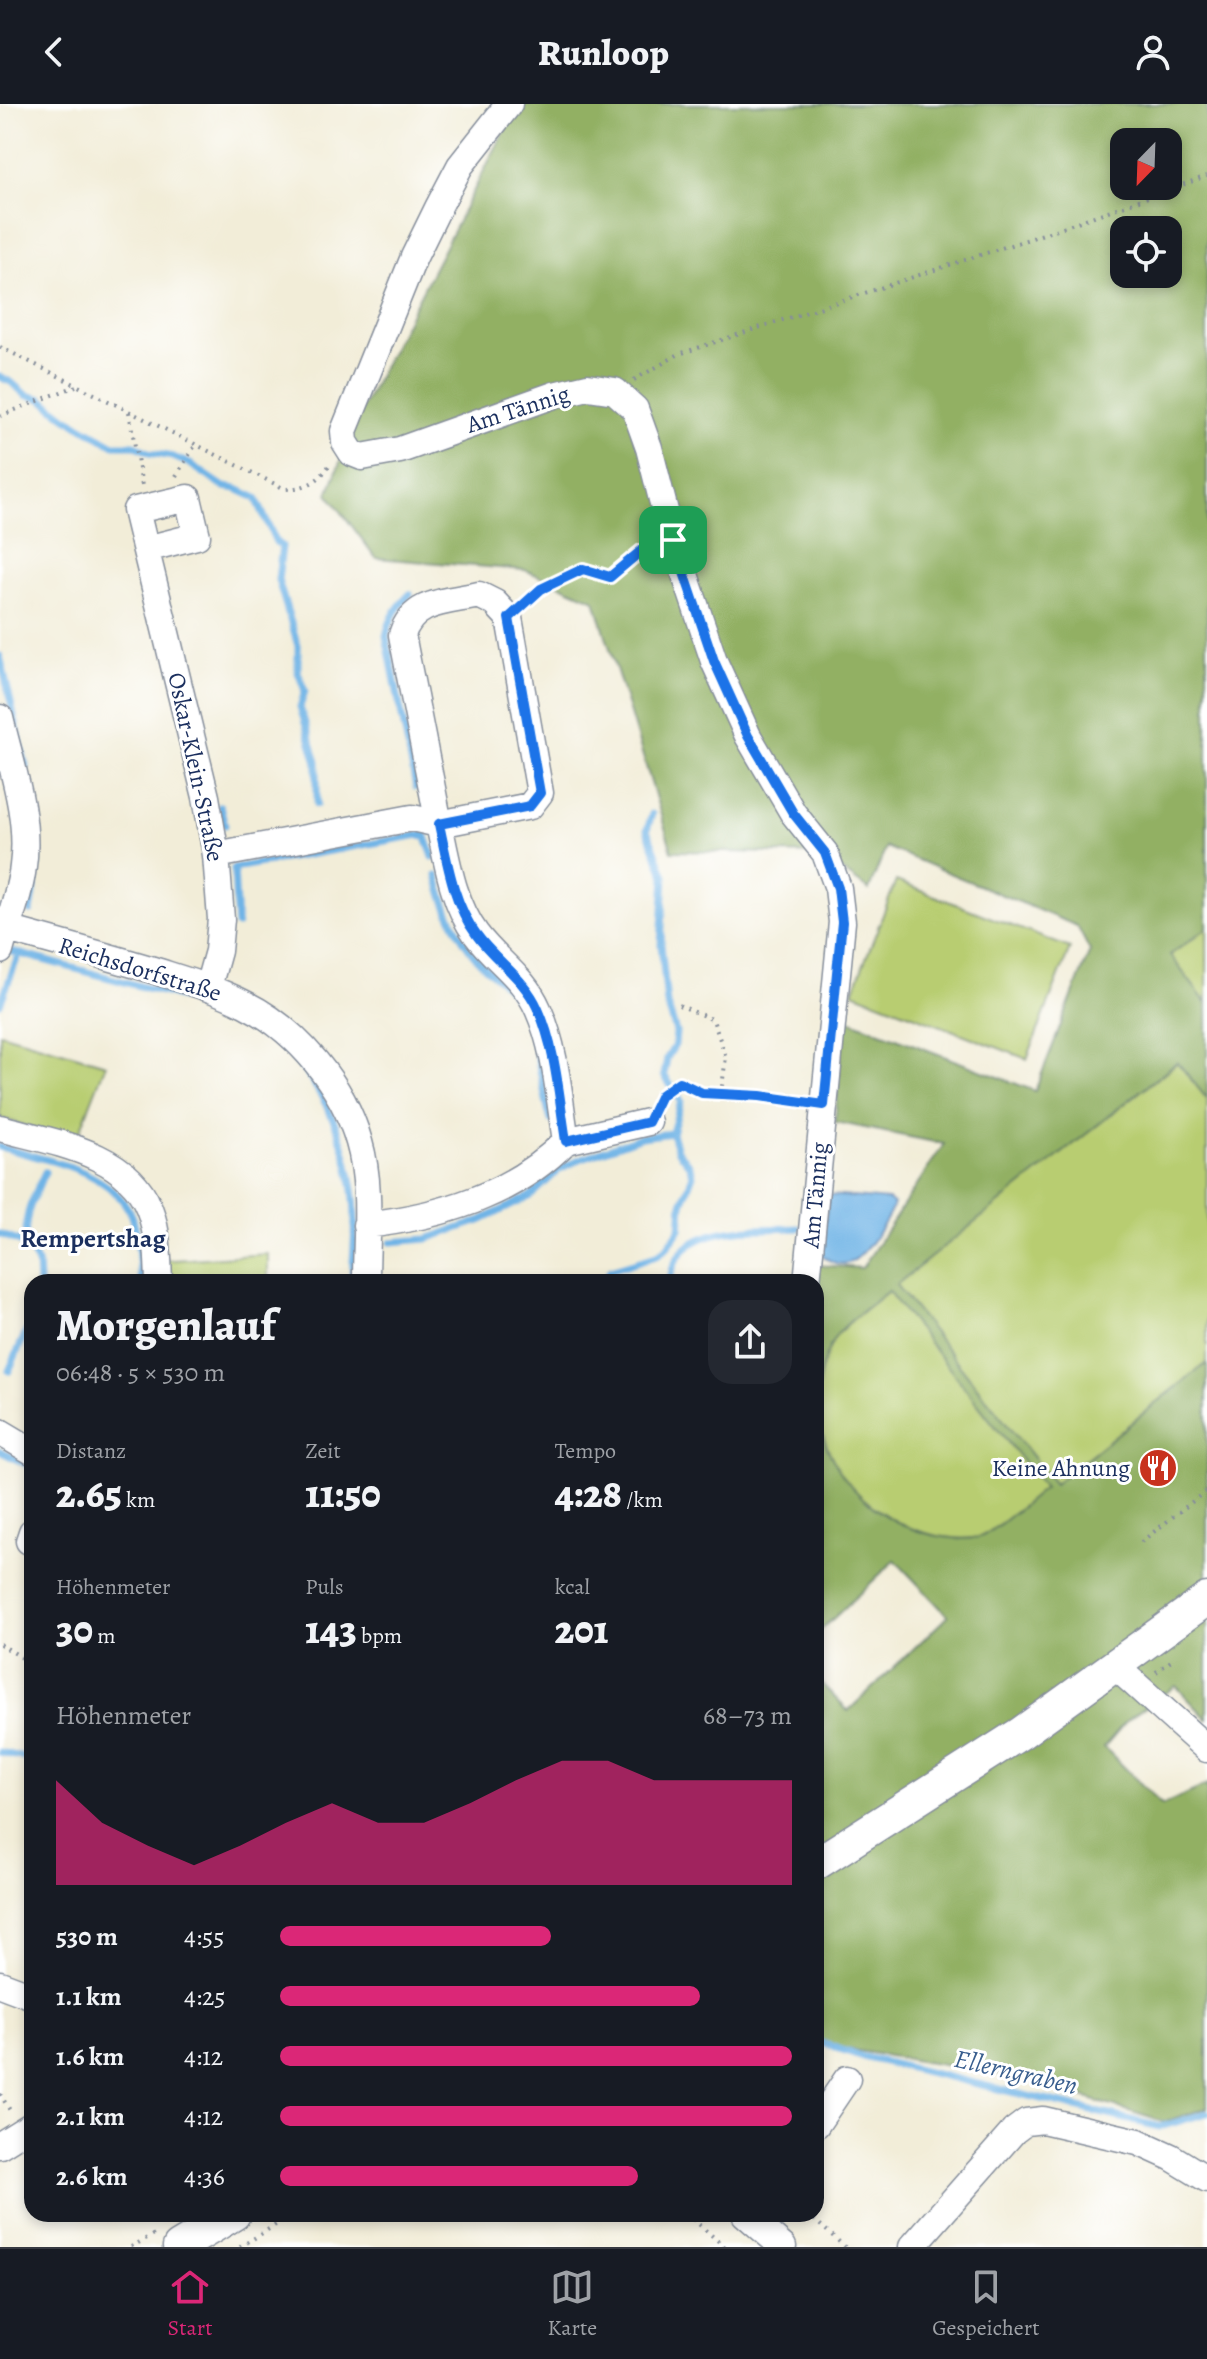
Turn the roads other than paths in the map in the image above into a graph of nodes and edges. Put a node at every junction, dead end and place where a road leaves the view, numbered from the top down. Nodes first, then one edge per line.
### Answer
1 (509, 104) edge
2 (146, 549) junction
3 (0, 718) edge
4 (439, 824) junction
5 (216, 855) junction
6 (2, 936) edge
7 (208, 987) junction
8 (648, 1122) road end
9 (0, 1128) edge
10 (566, 1141) junction
11 (366, 1225) junction
12 (158, 1274) edge
13 (366, 1274) edge
14 (808, 1274) edge
15 (0, 1432) edge
16 (24, 1446) edge
17 (1207, 1599) edge
18 (1115, 1666) junction
19 (1207, 1749) edge
20 (824, 1859) edge
21 (0, 1984) edge
22 (24, 1993) edge
23 (847, 2079) dead end
24 (824, 2113) edge
25 (24, 2130) edge
26 (0, 2145) edge
27 (1207, 2179) edge
28 (221, 2222) edge
29 (752, 2225) edge
30 (179, 2247) edge
31 (783, 2247) edge
32 (912, 2247) edge

1 - 14 street, Am Tännig
2 - 2 street, Oskar-Klein-Straße
2 - 5 street, Oskar-Klein-Straße
3 - 6 street
4 - 4 street
4 - 5 street
4 - 10 street
5 - 7 street, Oskar-Klein-Straße
6 - 7 street, Reichsdorfstraße
7 - 11 street, Reichsdorfstraße
8 - 10 street
9 - 12 street
10 - 11 street
11 - 13 street, Reichsdorfstraße
15 - 16 street
17 - 18 main road
18 - 19 street
18 - 20 main road
21 - 22 street
23 - 24 street
25 - 26 street
27 - 32 street
28 - 30 main road
29 - 31 street

